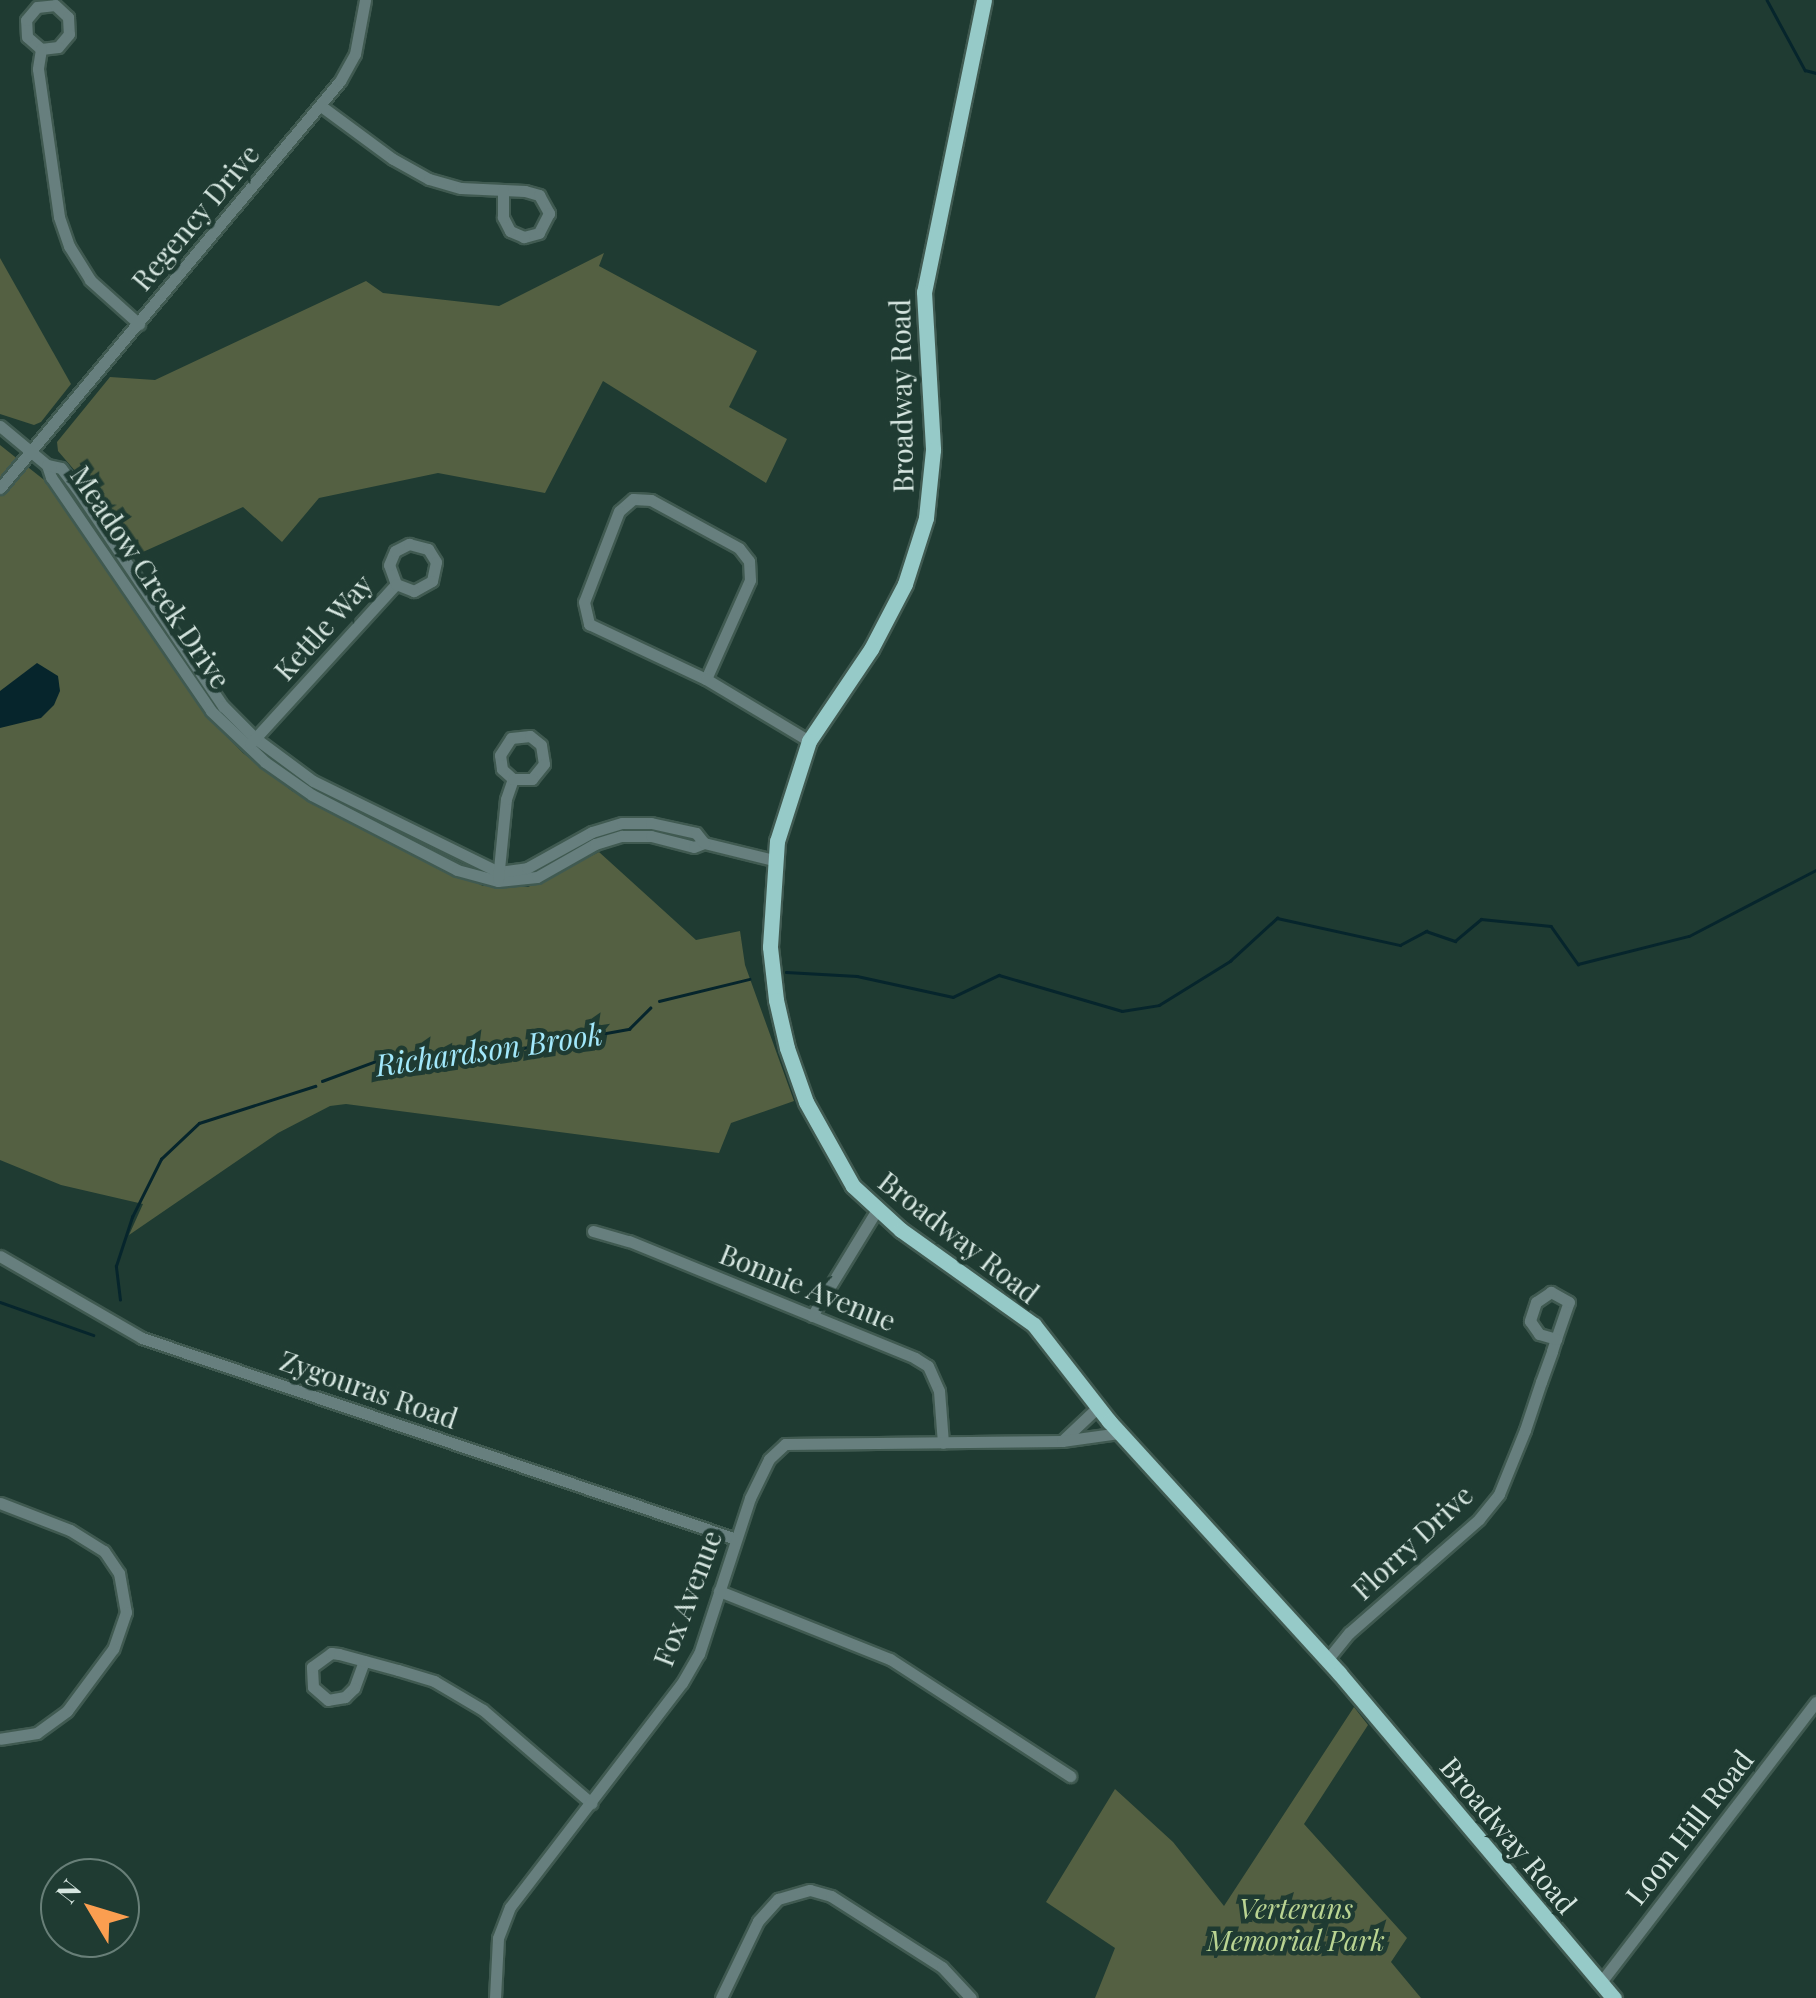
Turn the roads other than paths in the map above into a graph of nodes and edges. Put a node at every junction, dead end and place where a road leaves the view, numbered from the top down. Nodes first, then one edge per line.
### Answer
1 (365, 0) edge
2 (984, 0) edge
3 (41, 49) junction
4 (320, 106) junction
5 (503, 190) junction
6 (139, 324) junction
7 (0, 426) edge
8 (33, 451) junction
9 (0, 488) edge
10 (396, 584) junction
11 (706, 679) junction
12 (810, 741) junction
13 (251, 742) junction
14 (513, 779) junction
15 (774, 860) junction
16 (499, 876) junction
17 (876, 1211) junction
18 (593, 1231) dead end
19 (0, 1256) edge
20 (812, 1316) junction
21 (1556, 1338) dead end
22 (1099, 1406) junction
23 (1120, 1432) junction
24 (1062, 1442) junction
25 (944, 1443) junction
26 (0, 1503) edge
27 (736, 1539) junction
28 (719, 1590) junction
29 (1327, 1660) junction
30 (364, 1661) junction
31 (1816, 1702) edge
32 (0, 1739) edge
33 (1070, 1776) dead end
34 (592, 1802) junction
35 (1600, 1982) junction
36 (971, 1996) edge
37 (494, 1998) edge
38 (721, 1998) edge
39 (1614, 1998) edge

1 - 4 street, Regency Drive
2 - 12 main road, Broadway Road
3 - 3 street
3 - 6 street
4 - 5 street
4 - 6 street, Regency Drive
5 - 5 street
6 - 8 street, Regency Drive
7 - 8 street, Meadow Creek Drive
8 - 9 street, Regency Drive
8 - 13 street, Meadow Creek Drive
10 - 10 street, Kettle Way
10 - 13 street, Kettle Way
11 - 11 street
11 - 12 street
12 - 15 main road, Broadway Road
13 - 16 street, Meadow Creek Drive
14 - 14 street
14 - 16 street
15 - 16 street
15 - 17 main road, Broadway Road
17 - 20 street
17 - 22 main road, Broadway Road
18 - 20 street, Bonnie Avenue
19 - 27 street, Zygouras Road
20 - 25 street, Bonnie Avenue
21 - 29 street, Florry Drive
22 - 23 main road, Broadway Road
22 - 24 street
23 - 24 street, Fox Avenue
23 - 29 main road, Broadway Road
24 - 25 street, Fox Avenue
25 - 27 street, Fox Avenue
26 - 32 street
27 - 28 street, Fox Avenue
28 - 33 street
28 - 34 street, Fox Avenue
29 - 35 main road, Broadway Road
30 - 30 street
30 - 34 street
31 - 35 street, Loon Hill Road
34 - 37 street, Fox Avenue
35 - 39 main road, Broadway Road
36 - 38 street

